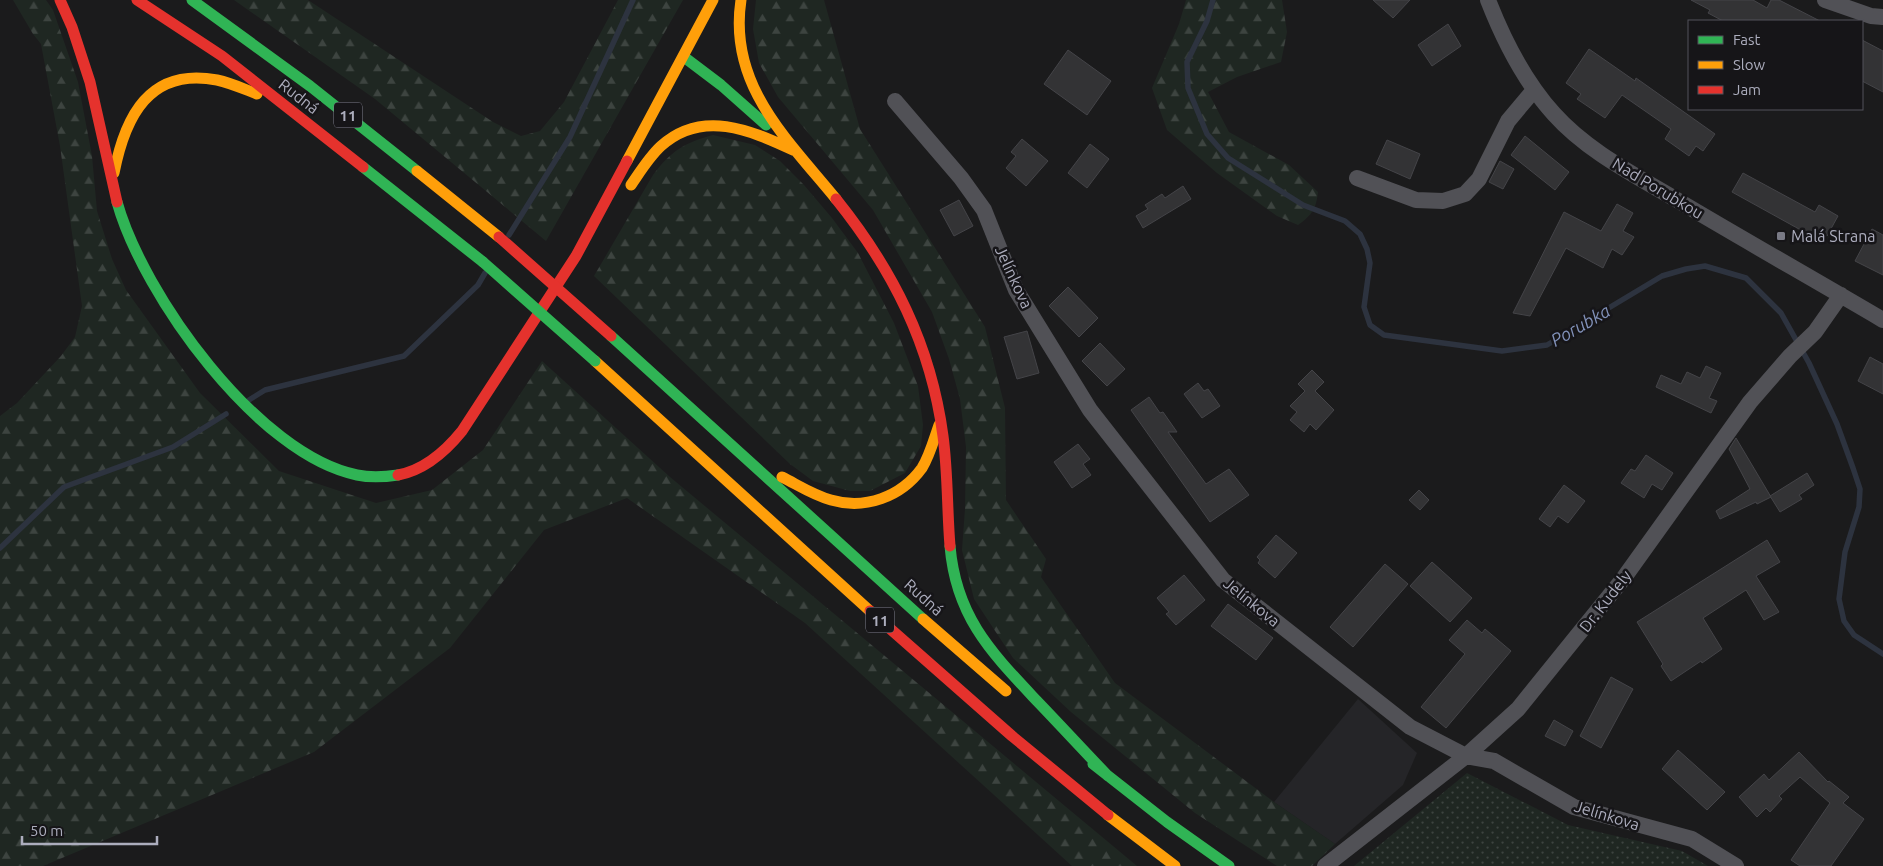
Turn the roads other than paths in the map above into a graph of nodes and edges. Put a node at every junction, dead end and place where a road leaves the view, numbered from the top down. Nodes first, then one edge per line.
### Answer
1 (60, 0) edge
2 (137, 0) edge
3 (192, 0) edge
4 (713, 0) edge
5 (741, 0) edge
6 (1488, 0) edge
7 (1825, 0) edge
8 (1883, 17) edge
9 (684, 57) junction
10 (1534, 90) junction
11 (895, 101) dead end
12 (292, 111) junction
13 (795, 151) junction
14 (1357, 178) dead end
15 (113, 180) junction
16 (576, 256) junction
17 (1841, 295) junction
18 (1883, 320) edge
19 (940, 423) junction
20 (750, 461) junction
21 (1016, 699) dead end
22 (1030, 711) dead end
23 (1466, 756) junction
24 (1108, 776) junction
25 (1175, 866) edge
26 (1229, 866) edge
27 (1325, 866) edge
28 (1736, 866) edge

1 - 15 highway
2 - 12 highway, Rudná / 11
3 - 20 highway, Rudná / 11, bridge
4 - 9 highway
5 - 13 highway
6 - 10 street, Nad Porubkou
7 - 8 street
9 - 13 highway
9 - 16 highway
10 - 14 street
10 - 17 street, Nad Porubkou
11 - 23 street, Jelínkova
12 - 15 highway
12 - 25 highway, Rudná / 11, bridge
13 - 16 highway
13 - 19 highway
15 - 16 highway
17 - 18 street, Nad Porubkou
17 - 23 street, Dr. Kudely
19 - 20 highway
19 - 24 highway
20 - 21 highway, Rudná / 11
22 - 24 highway
23 - 27 street, Dr. Kudely
23 - 28 street, Jelínkova
24 - 26 highway

